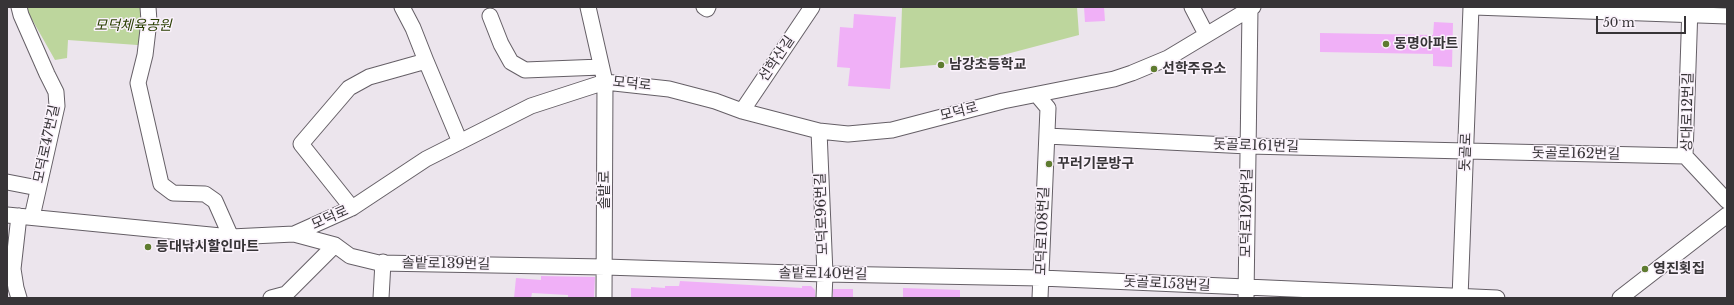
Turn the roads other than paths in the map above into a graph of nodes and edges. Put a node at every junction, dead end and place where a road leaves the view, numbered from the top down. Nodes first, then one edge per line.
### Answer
1 (19, 7) edge
2 (148, 7) edge
3 (402, 7) edge
4 (588, 7) edge
5 (704, 7) edge
6 (708, 7) edge
7 (812, 7) edge
8 (1192, 7) edge
9 (1471, 7) edge
10 (1474, 7) edge
11 (1251, 8) edge
12 (1690, 11) edge
13 (490, 16) dead end
14 (1727, 16) edge
15 (1206, 34) junction
16 (426, 61) junction
17 (601, 67) junction
18 (605, 82) junction
19 (1037, 95) junction
20 (742, 111) junction
21 (819, 130) junction
22 (1047, 136) junction
23 (460, 142) junction
24 (1248, 146) junction
25 (1466, 151) junction
26 (1685, 156) junction
27 (7, 182) edge
28 (38, 188) junction
29 (1727, 201) edge
30 (352, 208) junction
31 (1727, 215) edge
32 (19, 216) edge
33 (294, 234) junction
34 (231, 237) junction
35 (336, 245) junction
36 (383, 262) junction
37 (605, 267) junction
38 (825, 274) junction
39 (1041, 278) junction
40 (1246, 293) edge
41 (1349, 295) edge
42 (1460, 297) edge
43 (19, 298) edge
44 (270, 298) edge
45 (381, 298) edge
46 (604, 298) edge
47 (824, 298) edge
48 (1040, 298) edge
49 (1497, 298) edge
50 (1620, 298) edge

1 - 28 street, 모덕로47번길
2 - 34 street
3 - 16 street
4 - 17 street, 솔밭로
5 - 6 street
7 - 20 street, 선학산길
8 - 15 street
9 - 25 street, 돗골로
10 - 12 street
11 - 15 street, 모덕로
11 - 24 street, 모덕로120번길
12 - 14 street
12 - 26 street, 상대로12번길
13 - 17 street
15 - 19 street, 모덕로
16 - 23 street
16 - 30 street
17 - 18 street, 솔밭로
18 - 20 street, 모덕로
18 - 23 street, 모덕로
18 - 37 street, 솔밭로
19 - 21 street, 모덕로
19 - 22 street, 모덕로108번길
20 - 21 street, 모덕로
21 - 38 street, 모덕로96번길
22 - 24 street, 돗골로161번길
22 - 39 street, 모덕로108번길
23 - 30 street, 모덕로
24 - 25 street, 돗골로161번길
24 - 40 street, 모덕로120번길
25 - 26 street, 돗골로162번길
25 - 42 street, 돗골로
26 - 29 street, 상대로12번길
27 - 28 street
28 - 32 street, 모덕로47번길
30 - 33 street, 모덕로
31 - 50 street
32 - 34 street, 모덕로
32 - 43 street
33 - 34 street, 모덕로
33 - 35 street, 솔밭로139번길
35 - 36 street, 솔밭로139번길
35 - 44 street
36 - 37 street, 솔밭로139번길
36 - 45 street
37 - 38 street, 솔밭로140번길
37 - 46 street, 솔밭로
38 - 39 street, 솔밭로140번길
38 - 47 street, 모덕로96번길
39 - 40 street, 돗골로153번길
39 - 48 street, 모덕로108번길
40 - 41 street, 돗골로153번길
41 - 42 street, 돗골로153번길
42 - 49 street

